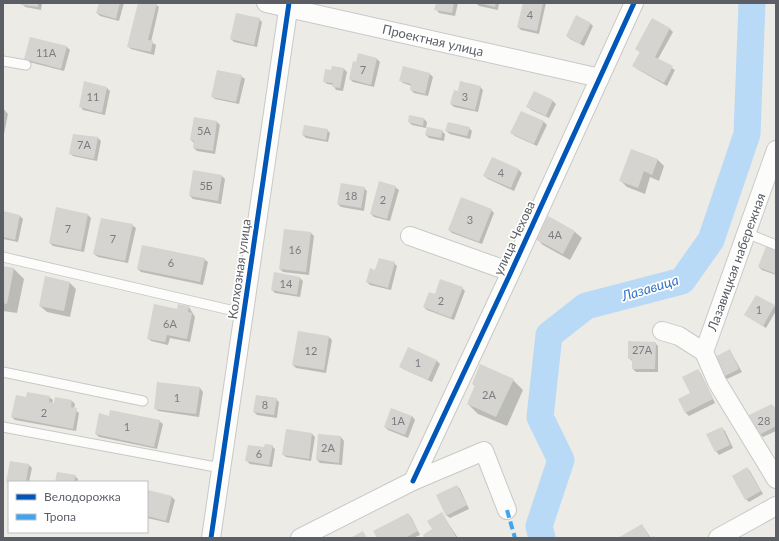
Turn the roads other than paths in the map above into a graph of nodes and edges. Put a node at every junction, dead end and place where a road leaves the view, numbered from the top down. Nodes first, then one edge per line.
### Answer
1 (266, 3) edge
2 (634, 3) edge
3 (288, 5) edge
4 (3, 61) edge
5 (26, 65) dead end
6 (600, 78) junction
7 (776, 150) edge
8 (746, 233) junction
9 (410, 236) dead end
10 (776, 245) edge
11 (3, 257) edge
12 (511, 272) junction
13 (243, 313) junction
14 (662, 331) dead end
15 (704, 352) junction
16 (3, 372) edge
17 (143, 401) dead end
18 (3, 427) edge
19 (221, 468) junction
20 (776, 479) edge
21 (413, 481) junction
22 (776, 506) edge
23 (507, 510) dead end
24 (211, 538) edge
25 (300, 538) edge
26 (718, 538) edge

1 - 3 street, Проектная улица
2 - 6 street, улица Чехова
3 - 6 street, Проектная улица
3 - 13 street, Колхозная улица
4 - 5 lane
6 - 12 street, улица Чехова
7 - 8 street, Лазавицкая набережная
8 - 10 lane
8 - 15 street, Лазавицкая набережная
9 - 12 street
11 - 13 lane
12 - 21 street, улица Чехова
13 - 19 street, Колхозная улица
14 - 15 street
15 - 20 street
16 - 17 lane
18 - 19 lane
19 - 24 street, Колхозная улица
21 - 23 street
21 - 25 street
22 - 26 street

